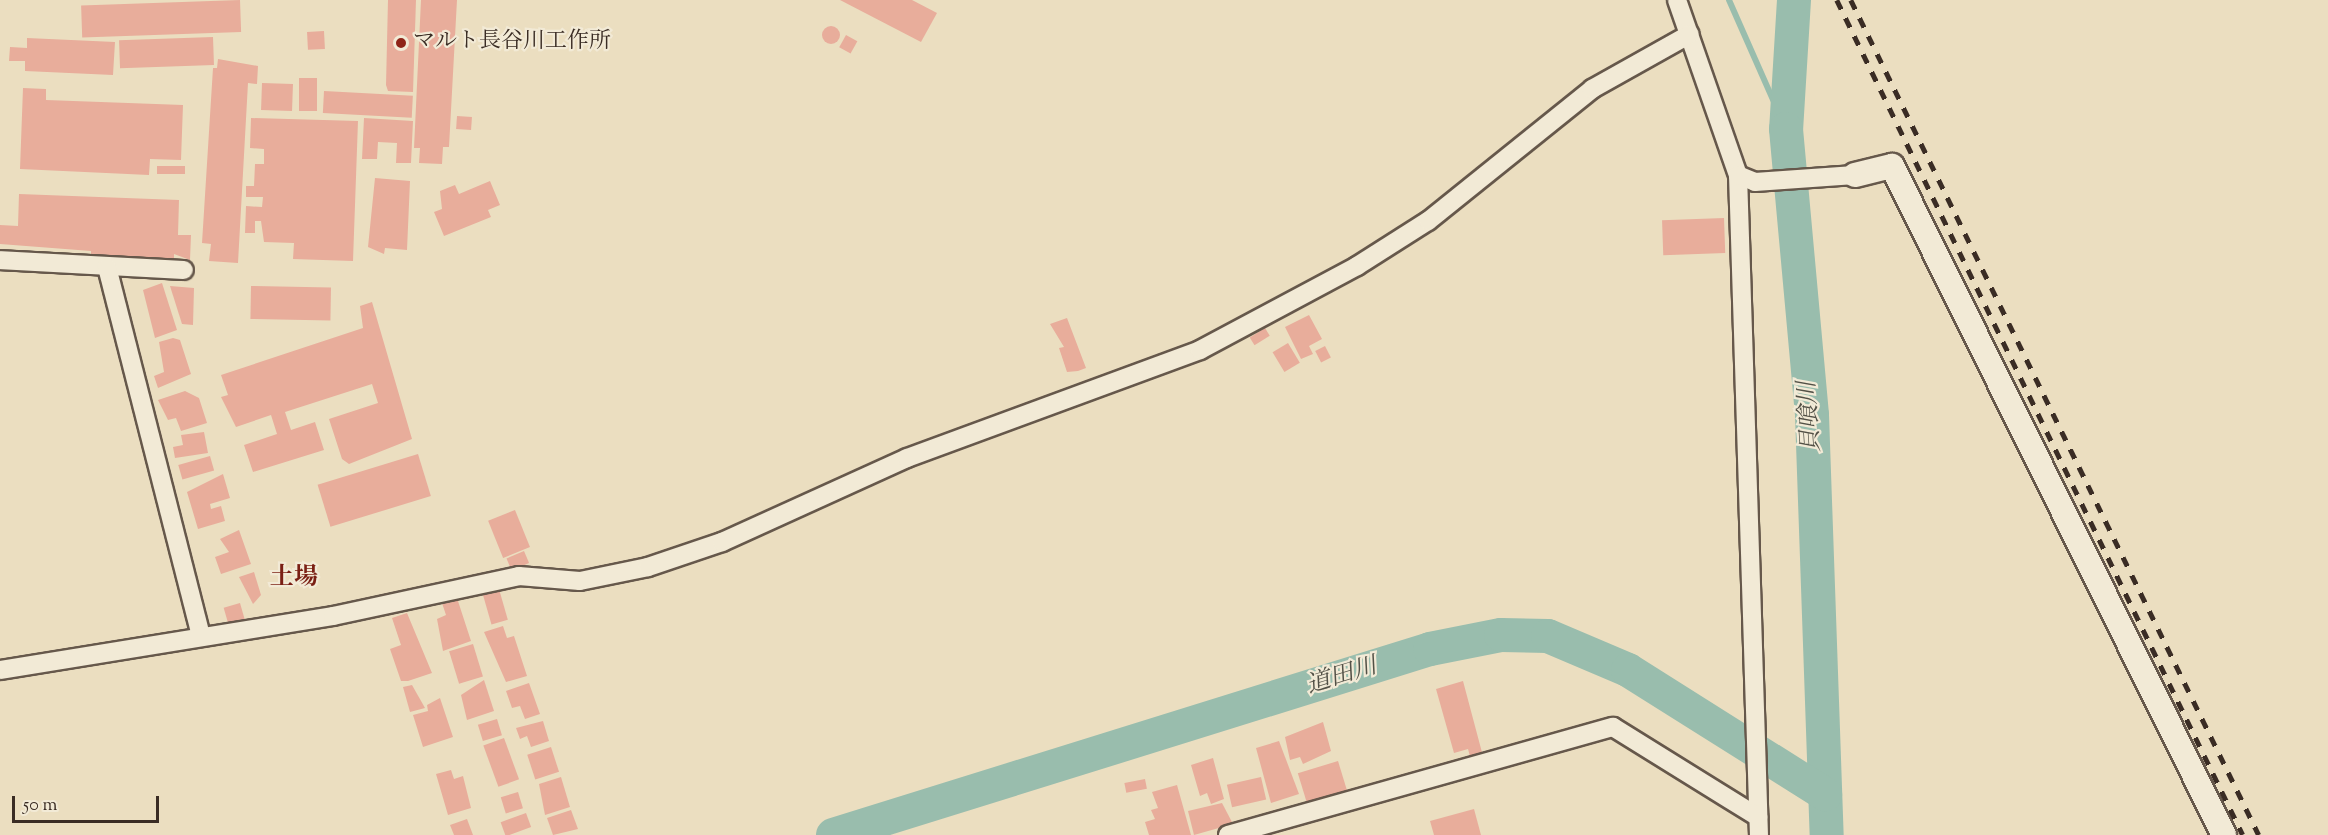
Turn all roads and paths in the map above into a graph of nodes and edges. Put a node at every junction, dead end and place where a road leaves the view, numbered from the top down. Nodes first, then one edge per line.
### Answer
1 (1677, 0) edge
2 (1689, 34) junction
3 (1738, 175) junction
4 (1855, 175) joint
5 (0, 260) edge
6 (107, 267) junction
7 (184, 270) dead end
8 (201, 636) junction
9 (0, 670) edge
10 (1758, 819) edge
11 (1228, 835) edge
12 (2224, 835) edge

1 - 2 street
2 - 3 street
2 - 8 street
3 - 4 street
3 - 10 street
4 - 12 street
5 - 6 street
6 - 7 street
6 - 8 street
8 - 9 street
10 - 11 street

